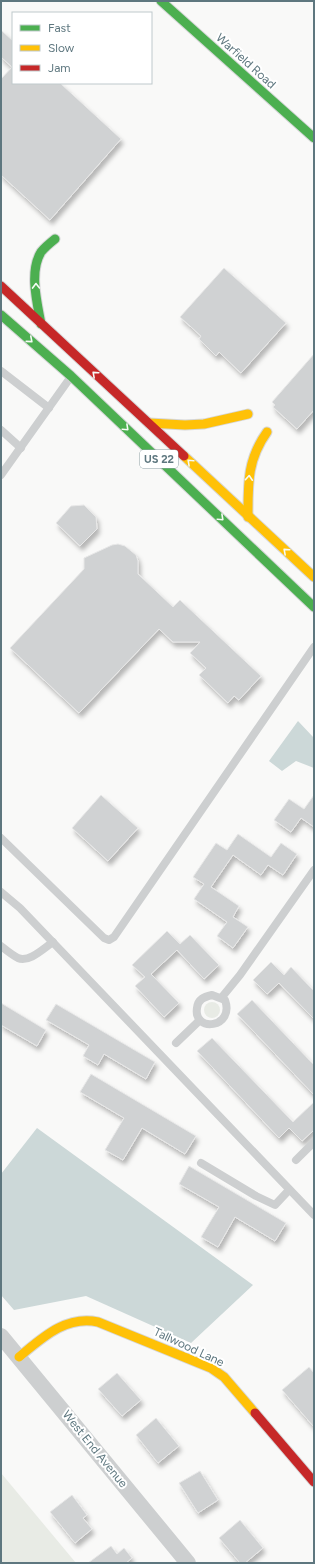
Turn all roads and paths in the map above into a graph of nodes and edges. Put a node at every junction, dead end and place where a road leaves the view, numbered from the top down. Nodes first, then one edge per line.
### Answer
1 (161, 1) edge
2 (314, 138) edge
3 (55, 239) dead end
4 (1, 286) edge
5 (1, 315) edge
6 (41, 324) junction
7 (1, 371) edge
8 (71, 376) junction
9 (49, 408) junction
10 (248, 414) dead end
11 (149, 423) junction
12 (1, 430) edge
13 (267, 432) dead end
14 (21, 448) junction
15 (1, 475) edge
16 (248, 517) junction
17 (314, 577) edge
18 (314, 607) edge
19 (314, 647) edge
20 (1, 838) edge
21 (314, 870) edge
22 (1, 892) edge
23 (52, 942) junction
24 (1, 946) edge
25 (222, 997) junction
26 (200, 1020) junction
27 (176, 1043) dead end
28 (314, 1142) edge
29 (296, 1160) dead end
30 (201, 1163) dead end
31 (289, 1190) junction
32 (314, 1215) edge
33 (1, 1336) edge
34 (19, 1358) junction
35 (314, 1482) edge
36 (188, 1563) edge

1 - 2 main road, Warfield Road
6 -> 3 main road
4 - 6 main road, US 22
5 -> 8 main road, US 22
11 -> 6 main road, US 22
7 - 9 lane
8 - 9 lane
8 -> 18 main road, US 22
9 - 14 lane
10 - 11 main road
16 -> 11 main road, US 22
12 - 14 lane
16 -> 13 main road
14 - 15 lane
17 -> 16 main road, US 22
19 - 20 lane
21 - 25 lane
22 - 23 lane
23 - 24 lane
23 - 31 lane
25 - 26 lane
25 - 26 lane
26 - 27 lane
28 - 29 lane
30 - 31 lane
31 - 32 lane
33 - 34 street, West End Avenue
34 - 35 main road, Tallwood Lane
34 - 36 street, West End Avenue

